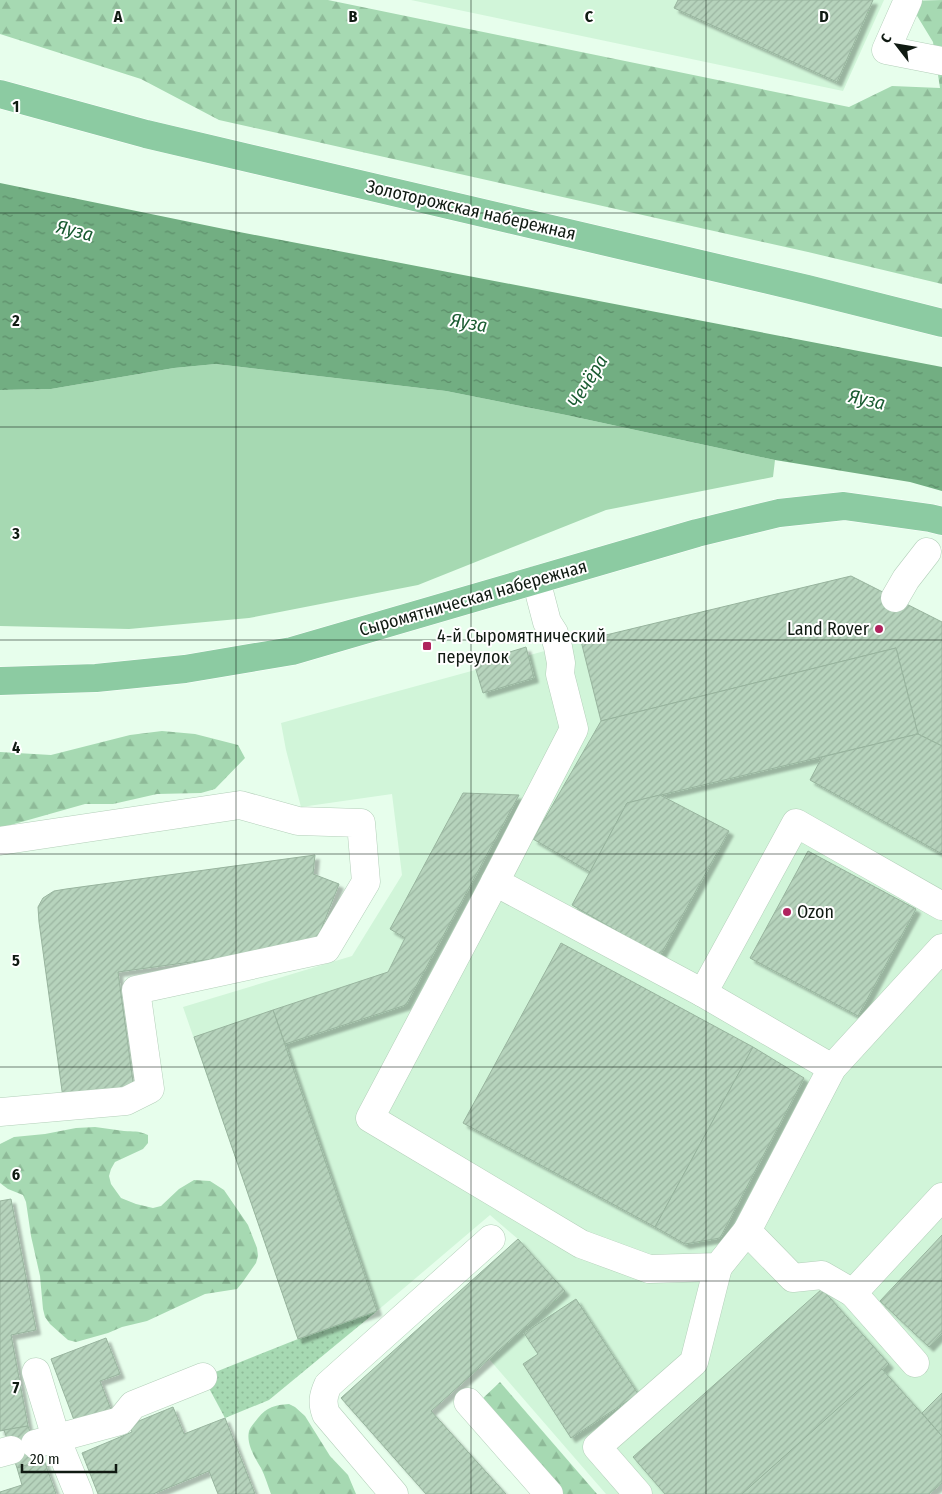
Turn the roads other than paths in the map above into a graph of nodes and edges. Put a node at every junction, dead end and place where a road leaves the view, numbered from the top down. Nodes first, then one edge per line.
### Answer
1 (908, 0) edge
2 (942, 61) edge
3 (0, 94) edge
4 (942, 323) edge
5 (936, 520) edge
6 (934, 557) edge
7 (536, 580) junction
8 (895, 598) dead end
9 (0, 681) edge
10 (0, 841) edge
11 (495, 882) junction
12 (942, 906) edge
13 (942, 948) edge
14 (703, 993) junction
15 (832, 1068) junction
16 (0, 1112) edge
17 (942, 1197) edge
18 (747, 1231) junction
19 (491, 1239) dead end
20 (718, 1268) junction
21 (853, 1293) junction
22 (915, 1363) dead end
23 (36, 1372) dead end
24 (203, 1377) dead end
25 (468, 1402) dead end
26 (25, 1446) edge
27 (79, 1494) edge
28 (394, 1494) edge
29 (549, 1494) edge
30 (638, 1494) edge

1 - 2 lane
3 - 4 main road, Золоторожская набережная
5 - 6 lane
5 - 7 main road, Сыромятническая набережная
6 - 8 lane
7 - 9 main road, Сыромятническая набережная
7 - 11 lane
10 - 16 lane
11 - 14 lane
11 - 20 lane
12 - 14 lane
13 - 15 lane
14 - 15 lane
15 - 18 lane
17 - 21 lane
18 - 20 lane
18 - 21 lane
19 - 28 lane
20 - 30 lane
21 - 22 lane
23 - 26 lane
24 - 26 lane
25 - 29 lane
26 - 27 lane

